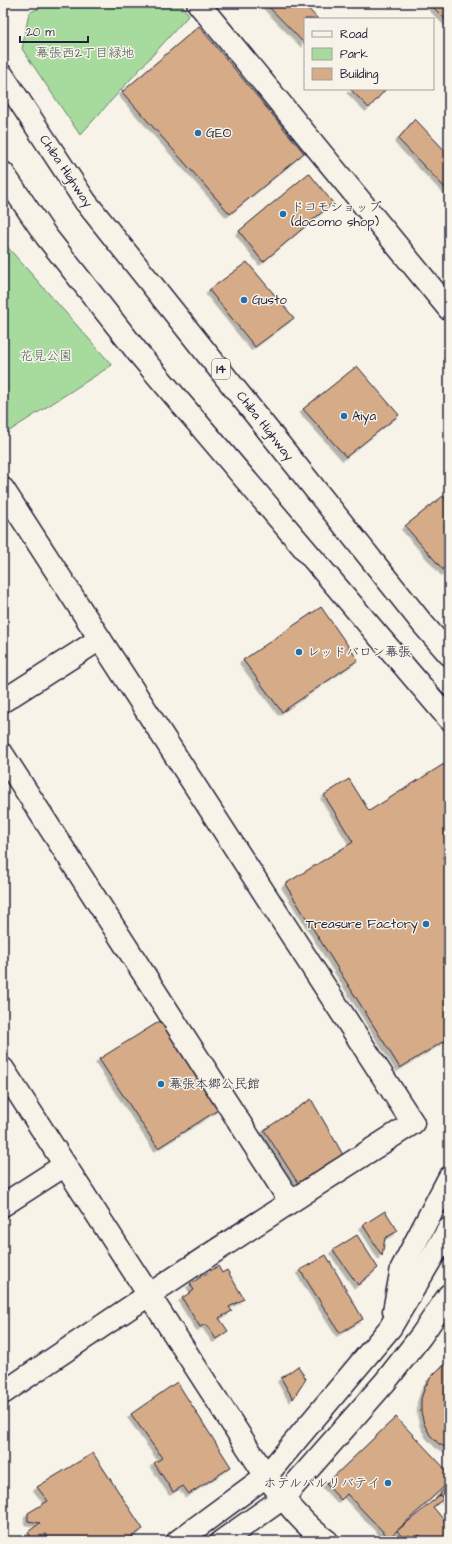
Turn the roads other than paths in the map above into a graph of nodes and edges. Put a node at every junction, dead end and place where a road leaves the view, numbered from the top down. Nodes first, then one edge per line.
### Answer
1 (198, 3) edge
2 (3, 76) edge
3 (3, 173) edge
4 (449, 309) edge
5 (3, 489) edge
6 (100, 639) junction
7 (449, 654) edge
8 (3, 701) edge
9 (449, 718) edge
10 (3, 755) edge
11 (3, 1069) edge
12 (66, 1165) junction
13 (449, 1178) edge
14 (290, 1201) junction
15 (3, 1205) edge
16 (447, 1233) edge
17 (149, 1294) junction
18 (449, 1295) edge
19 (449, 1317) edge
20 (390, 1328) junction
21 (421, 1336) junction
22 (3, 1393) edge
23 (266, 1476) junction
24 (283, 1498) junction
25 (178, 1541) edge
26 (222, 1541) edge
27 (327, 1541) edge

1 - 4 main road
2 - 7 main road, Chiba Highway / 14
3 - 9 main road
5 - 6 main road
6 - 8 main road
6 - 14 main road
10 - 14 main road
11 - 12 main road
12 - 15 main road
12 - 17 main road
13 - 20 main road
14 - 17 main road
16 - 20 main road
17 - 22 main road
17 - 23 main road
18 - 21 main road
19 - 21 main road
20 - 23 main road
21 - 24 main road
23 - 24 main road
23 - 25 main road
24 - 26 main road
24 - 27 main road

